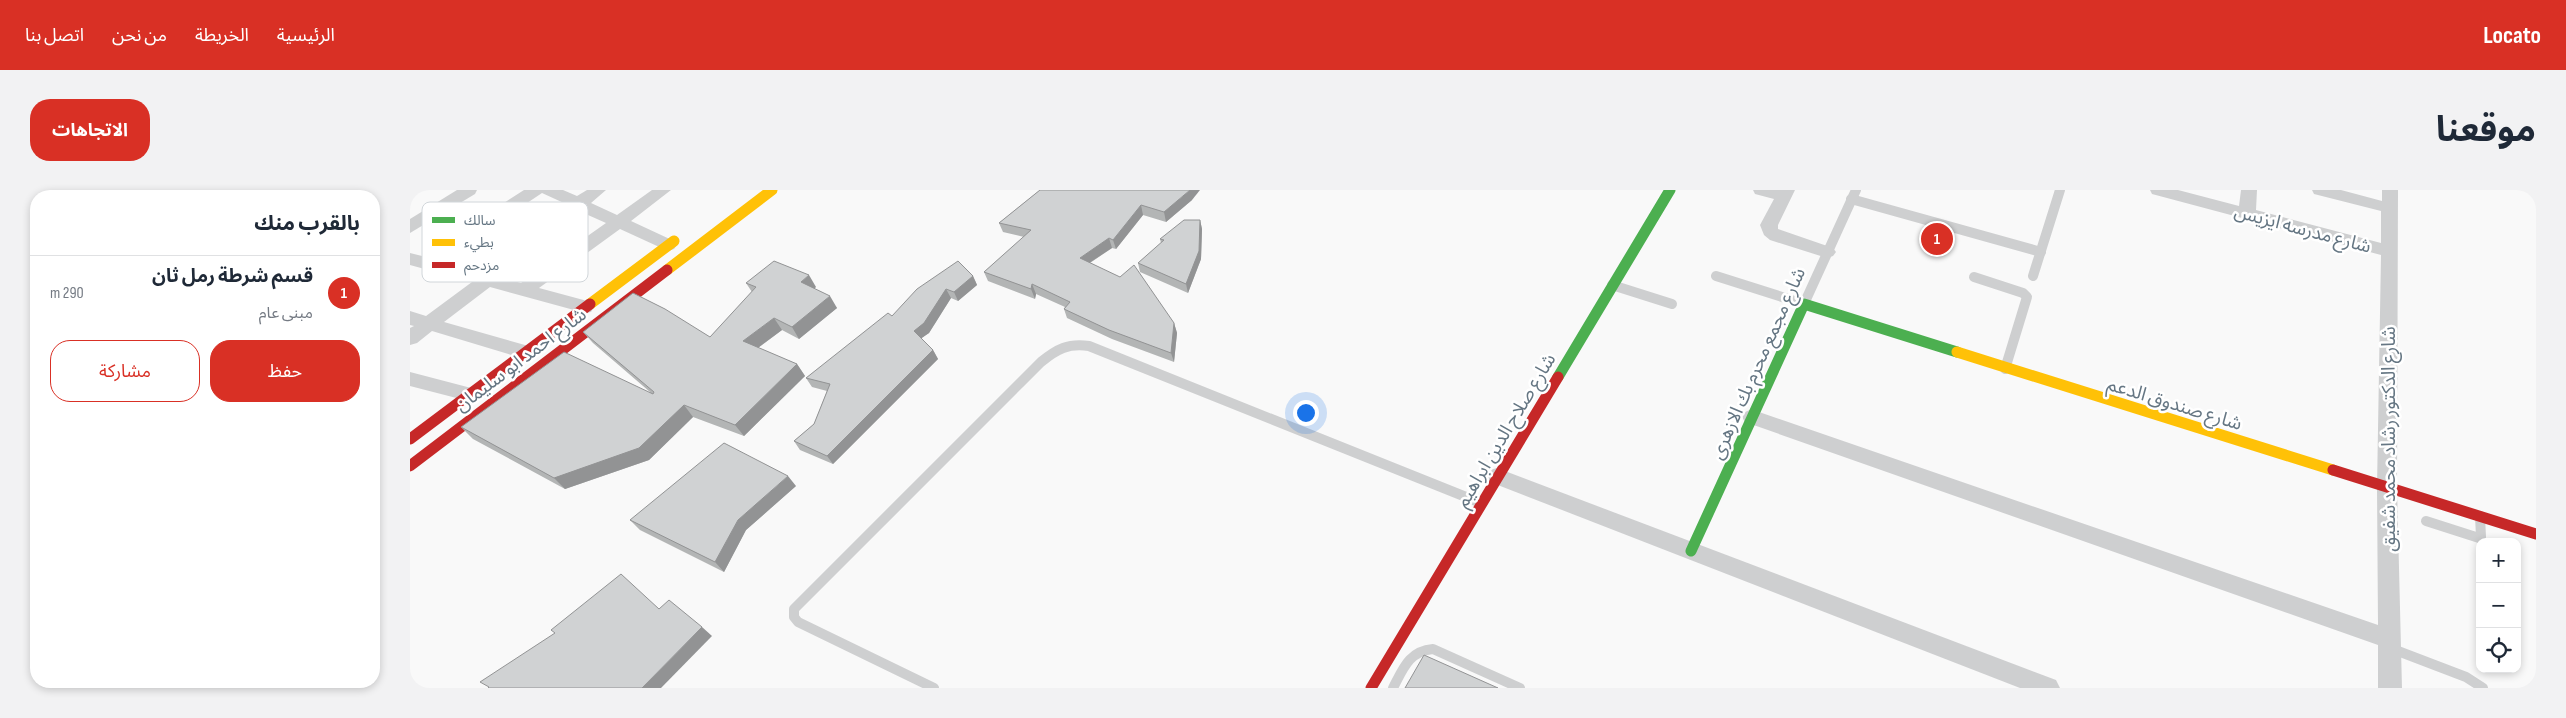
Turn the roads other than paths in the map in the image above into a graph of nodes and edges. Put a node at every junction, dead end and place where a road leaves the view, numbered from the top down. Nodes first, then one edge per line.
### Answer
1 (469, 190) edge
2 (536, 190) edge
3 (550, 190) edge
4 (598, 190) edge
5 (663, 190) edge
6 (772, 190) edge
7 (1670, 190) edge
8 (1761, 190) edge
9 (1856, 190) edge
10 (2060, 190) edge
11 (2158, 190) edge
12 (2249, 190) edge
13 (2320, 190) edge
14 (1785, 193) edge
15 (1851, 199) junction
16 (2389, 199) edge
17 (449, 202) edge
18 (516, 202) edge
19 (577, 202) edge
20 (580, 202) edge
21 (588, 207) edge
22 (2247, 213) junction
23 (422, 219) edge
24 (619, 221) junction
25 (410, 226) edge
26 (684, 234) dead end
27 (588, 244) edge
28 (668, 245) junction
29 (2389, 250) junction
30 (1827, 252) junction
31 (2041, 252) junction
32 (1716, 276) dead end
33 (2033, 276) dead end
34 (1974, 277) dead end
35 (475, 282) edge
36 (495, 282) edge
37 (535, 282) edge
38 (1612, 284) junction
39 (524, 290) junction
40 (1672, 304) dead end
41 (1804, 304) junction
42 (585, 307) junction
43 (410, 318) edge
44 (429, 323) junction
45 (410, 338) edge
46 (525, 352) junction
47 (2005, 369) junction
48 (410, 379) edge
49 (468, 394) junction
50 (1752, 417) junction
51 (433, 421) junction
52 (452, 433) junction
53 (410, 439) edge
54 (410, 466) edge
55 (1497, 476) junction
56 (2387, 487) junction
57 (1481, 502) junction
58 (2480, 516) junction
59 (2426, 522) dead end
60 (2536, 534) edge
61 (1691, 551) junction
62 (2389, 643) junction
63 (934, 688) edge
64 (1371, 688) edge
65 (1393, 688) edge
66 (1520, 688) edge
67 (2048, 688) edge
68 (2390, 688) edge
69 (2483, 688) edge

1 - 17 street
2 - 18 street
3 - 19 street
4 - 20 street
5 - 24 street
6 - 52 street, شارع احمد ابو سليمان
7 - 38 street, شارع صلاح الدين ابراهيم
8 - 14 street
9 - 15 lane, شارع مجمع محرم بك الازهرى
10 - 31 lane
11 - 22 street, شارع مدرسه ايزيس
12 - 22 street
13 - 16 street
14 - 30 street
15 - 30 lane, شارع مجمع محرم بك الازهرى
15 - 31 lane
16 - 29 street, شارع الدكتور رشاد محمد شفيق
21 - 24 street
22 - 29 street, شارع مدرسه ايزيس
23 - 25 street
24 - 27 street
24 - 28 street
26 - 28 street, شارع احمد ابو سليمان
28 - 42 street, شارع احمد ابو سليمان
29 - 56 street, شارع الدكتور رشاد محمد شفيق
30 - 41 lane, شارع مجمع محرم بك الازهرى
31 - 33 lane
32 - 41 lane
34 - 47 lane
35 - 44 street
36 - 39 street
37 - 39 street
38 - 40 lane
38 - 55 street, شارع صلاح الدين ابراهيم
39 - 42 street
41 - 47 street, شارع صندوق الدعم
41 - 50 street, شارع مجمع محرم بك الازهرى
42 - 46 street, شارع احمد ابو سليمان
43 - 44 street
44 - 45 street
44 - 46 street
46 - 49 street, شارع احمد ابو سليمان
47 - 56 street, شارع صندوق الدعم
48 - 49 street
49 - 51 street, شارع احمد ابو سليمان
50 - 61 street, شارع مجمع محرم بك الازهرى
50 - 62 street
51 - 52 street
51 - 53 street, شارع احمد ابو سليمان
52 - 54 street, شارع احمد ابو سليمان
55 - 57 street, شارع صلاح الدين ابراهيم
55 - 61 street
56 - 58 street, شارع صندوق الدعم
56 - 62 street, شارع الدكتور رشاد محمد شفيق
57 - 63 lane
57 - 64 street, شارع صلاح الدين ابراهيم
58 - 59 lane
58 - 60 street, شارع صندوق الدعم
61 - 67 street
62 - 68 street, شارع الدكتور رشاد محمد شفيق
62 - 69 lane
65 - 66 lane

